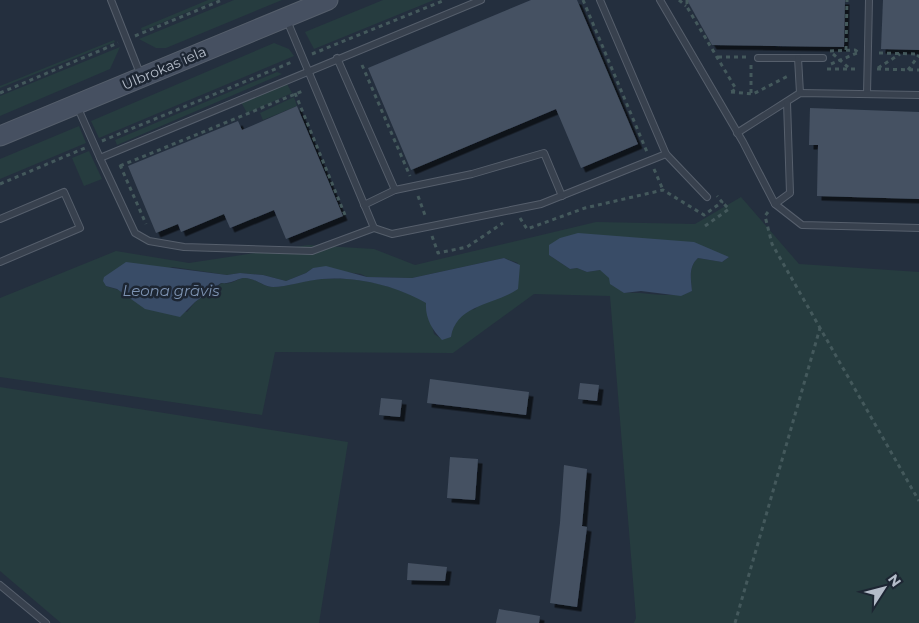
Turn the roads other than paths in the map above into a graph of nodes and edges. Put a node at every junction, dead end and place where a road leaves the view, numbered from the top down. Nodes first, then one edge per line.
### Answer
1 (110, 0) edge
2 (328, 0) edge
3 (481, 0) edge
4 (600, 0) edge
5 (660, 0) edge
6 (869, 0) edge
7 (286, 17) junction
8 (754, 57) road end
9 (337, 58) junction
10 (798, 58) junction
11 (823, 58) dead end
12 (308, 70) junction
13 (142, 77) junction
14 (800, 93) junction
15 (867, 94) junction
16 (919, 95) edge
17 (787, 102) junction
18 (76, 104) junction
19 (737, 133) junction
20 (0, 136) edge
21 (666, 154) junction
22 (100, 158) junction
23 (395, 190) junction
24 (562, 196) junction
25 (707, 197) road end
26 (775, 204) junction
27 (364, 206) junction
28 (0, 219) edge
29 (374, 228) junction
30 (919, 228) edge
31 (0, 262) edge
32 (0, 585) edge
33 (46, 623) edge

1 - 13 lane
2 - 7 main road, Ulbrokas iela
3 - 9 lane
4 - 21 lane
5 - 19 lane
6 - 15 lane
7 - 12 lane
7 - 13 main road, Ulbrokas iela
8 - 10 lane
9 - 12 lane
9 - 23 lane
10 - 11 lane
10 - 14 lane
12 - 22 lane
12 - 27 lane
13 - 18 main road, Ulbrokas iela
14 - 15 lane
14 - 17 lane
15 - 16 lane
17 - 19 lane
17 - 26 lane
18 - 20 main road, Ulbrokas iela
18 - 22 lane
19 - 26 lane
21 - 24 lane
21 - 25 lane
22 - 29 lane
23 - 24 lane
23 - 27 lane
24 - 29 lane
26 - 30 lane
27 - 29 lane
28 - 31 lane
32 - 33 lane

